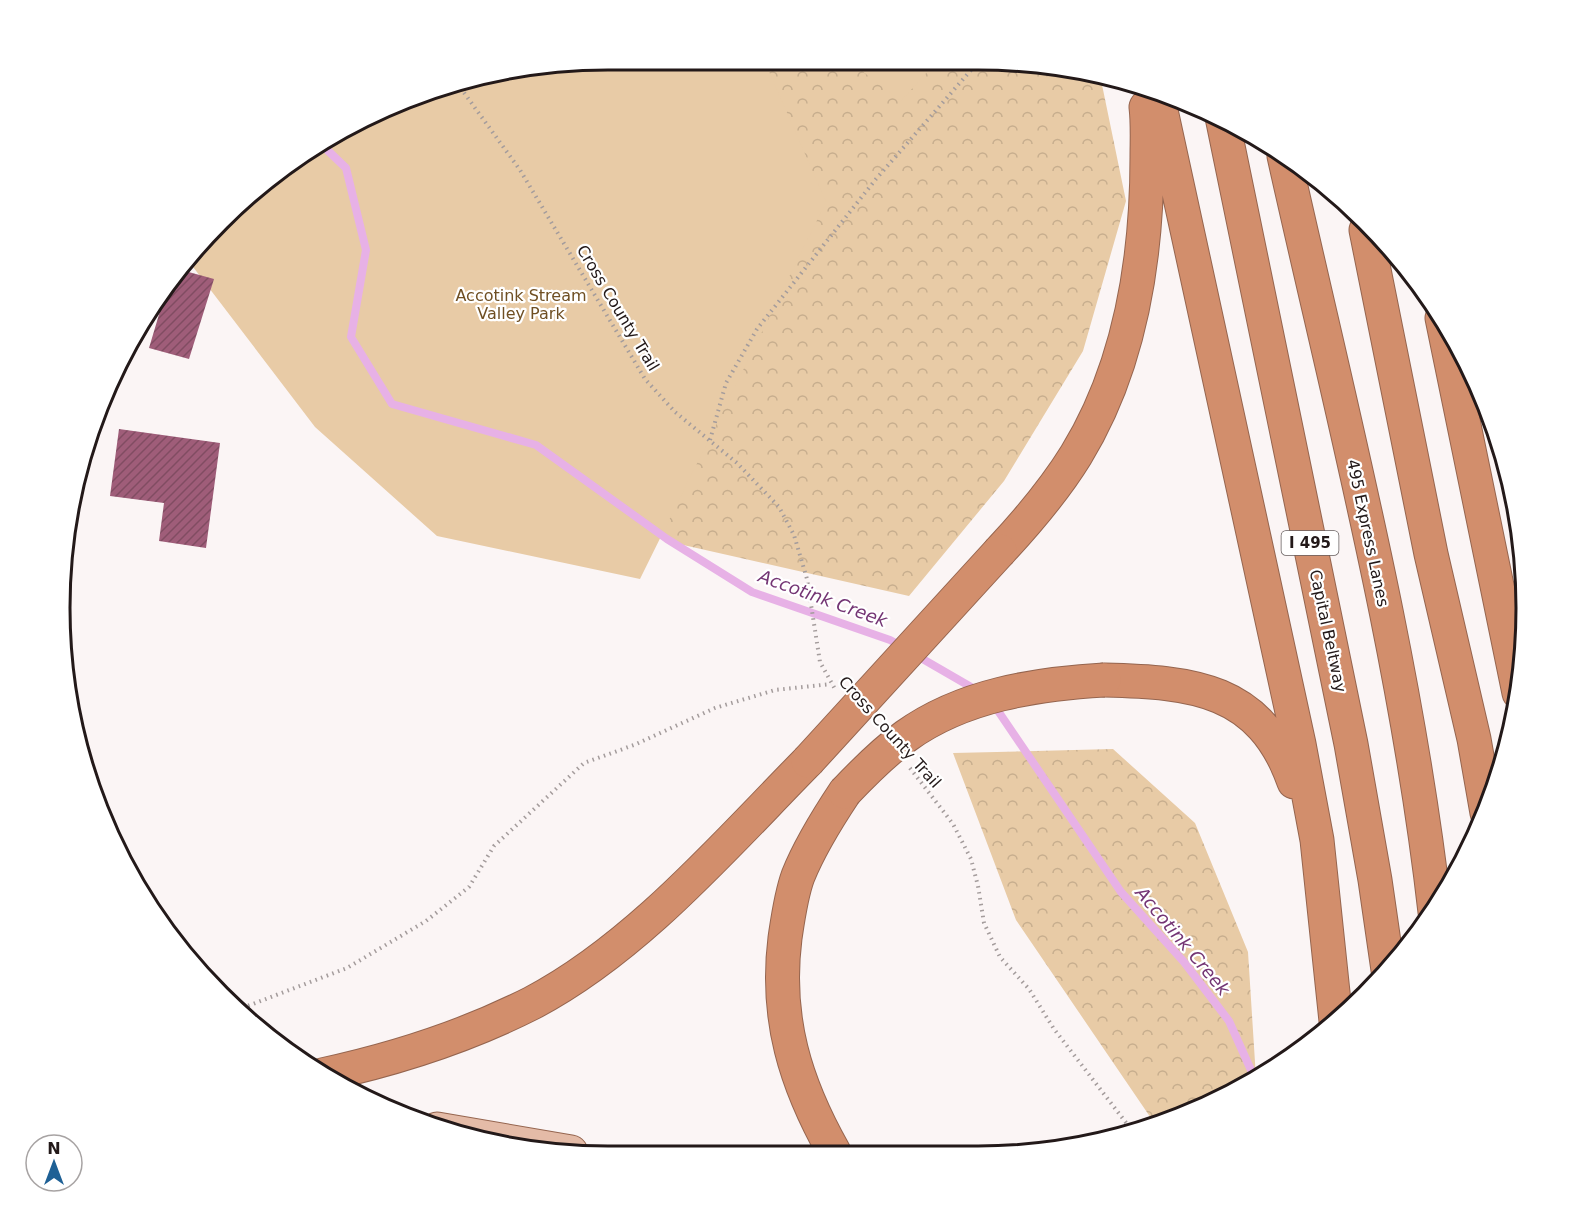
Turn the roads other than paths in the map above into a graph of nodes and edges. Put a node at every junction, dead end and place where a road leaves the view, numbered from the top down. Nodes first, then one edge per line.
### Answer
1 (1145, 97) edge
2 (1159, 102) edge
3 (1225, 131) edge
4 (1287, 168) edge
5 (1367, 237) edge
6 (1448, 347) edge
7 (1513, 665) edge
8 (1484, 793) edge
9 (1433, 896) edge
10 (1327, 915) junction
11 (1386, 959) edge
12 (1335, 1011) edge
13 (336, 1072) edge
14 (830, 1146) edge

1 - 13 highway, bridge
2 - 10 highway
3 - 11 highway, Capital Beltway / I 495
4 - 9 highway, 495 Express Lanes
5 - 8 highway
6 - 7 highway
10 - 12 highway
10 - 14 highway, bridge

